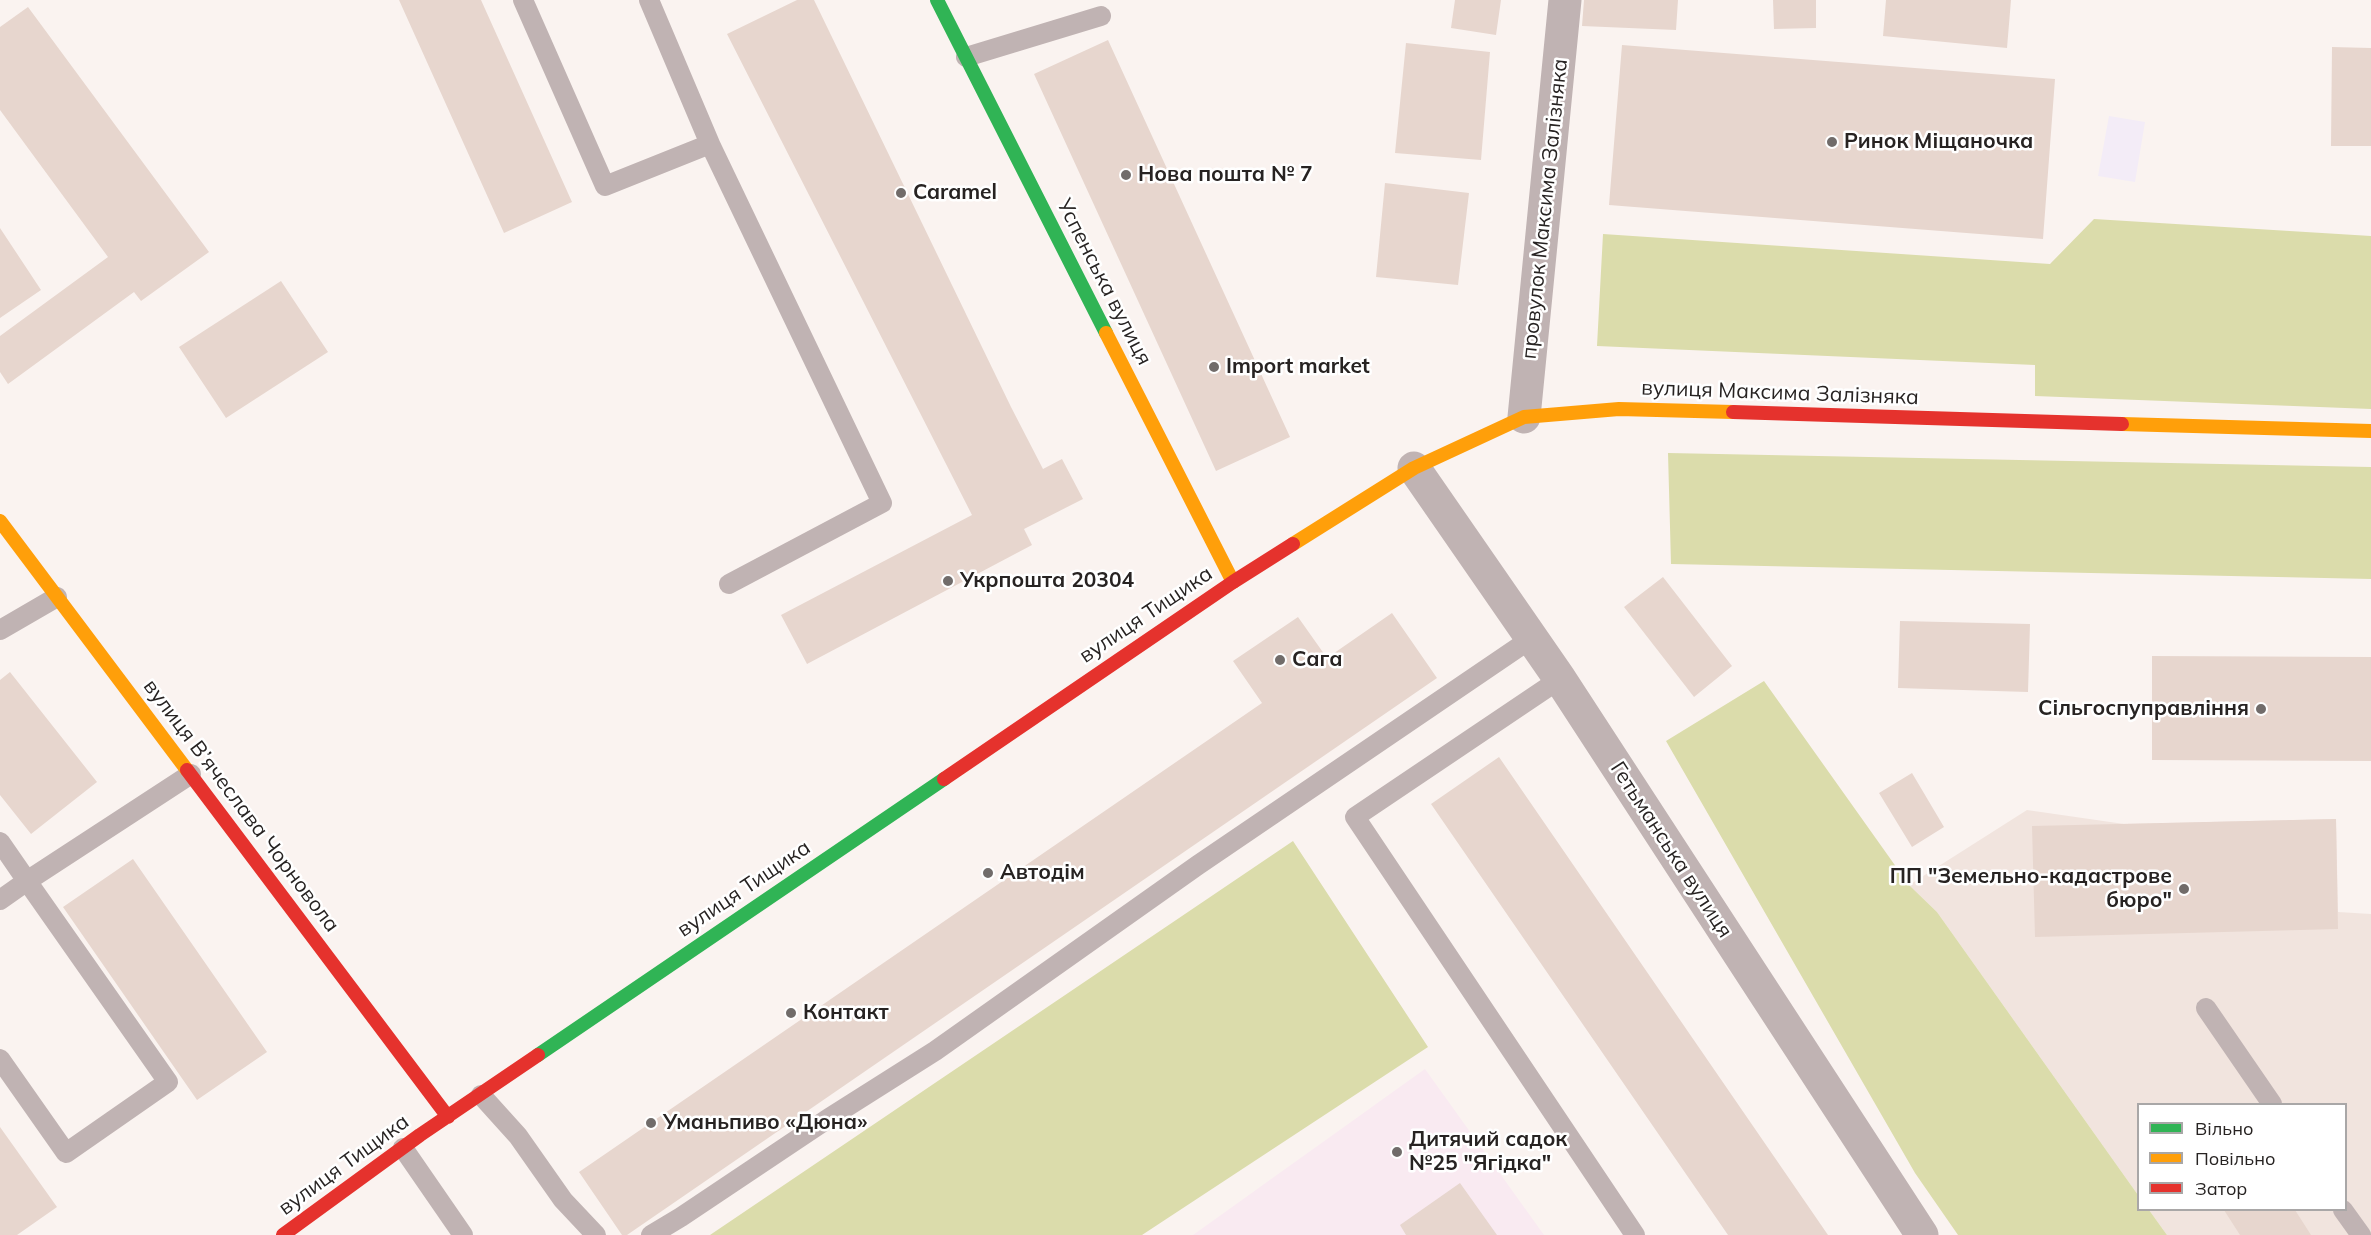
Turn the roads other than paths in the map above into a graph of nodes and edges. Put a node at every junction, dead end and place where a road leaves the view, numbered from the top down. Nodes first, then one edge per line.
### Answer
1 (523, 0) edge
2 (649, 0) edge
3 (937, 0) edge
4 (1565, 0) edge
5 (1101, 16) dead end
6 (966, 57) junction
7 (710, 144) junction
8 (1524, 417) junction
9 (2371, 431) edge
10 (1414, 468) junction
11 (0, 521) edge
12 (1233, 582) junction
13 (729, 584) dead end
14 (57, 597) junction
15 (0, 630) edge
16 (1532, 639) junction
17 (1560, 679) junction
18 (191, 774) junction
19 (0, 842) edge
20 (27, 881) junction
21 (0, 900) edge
22 (2206, 1008) dead end
23 (0, 1059) edge
24 (481, 1095) junction
25 (2271, 1103) edge
26 (448, 1117) junction
27 (403, 1148) junction
28 (2344, 1211) edge
29 (283, 1235) edge
30 (463, 1235) edge
31 (596, 1235) edge
32 (651, 1235) edge
33 (1635, 1235) edge
34 (1922, 1235) edge
35 (2361, 1235) edge

1 - 7 lane
2 - 7 lane
3 - 6 main road, Успенська вулиця
4 - 8 street, провулок Максима Залізняка
5 - 6 lane
6 - 12 main road, Успенська вулиця
7 - 13 lane
8 - 9 main road, вулиця Максима Залізняка
8 - 10 main road, вулиця Максима Залізняка
10 - 12 main road, вулиця Максима Залізняка
10 - 16 street, Гетьманська вулиця
11 - 14 main road, вулиця В’ячеслава Чорновола
12 - 24 main road, вулиця Тищика
14 - 15 lane
14 - 18 main road, вулиця В’ячеслава Чорновола
16 - 17 street, Гетьманська вулиця
16 - 32 lane
17 - 33 lane
17 - 34 street, Гетьманська вулиця
18 - 20 lane
18 - 26 main road, вулиця В’ячеслава Чорновола
19 - 20 lane
20 - 21 lane
20 - 23 lane
22 - 25 lane
24 - 26 main road, вулиця Тищика
24 - 31 lane
26 - 27 main road, вулиця Тищика
27 - 29 main road, вулиця Тищика
27 - 30 lane
28 - 35 lane

